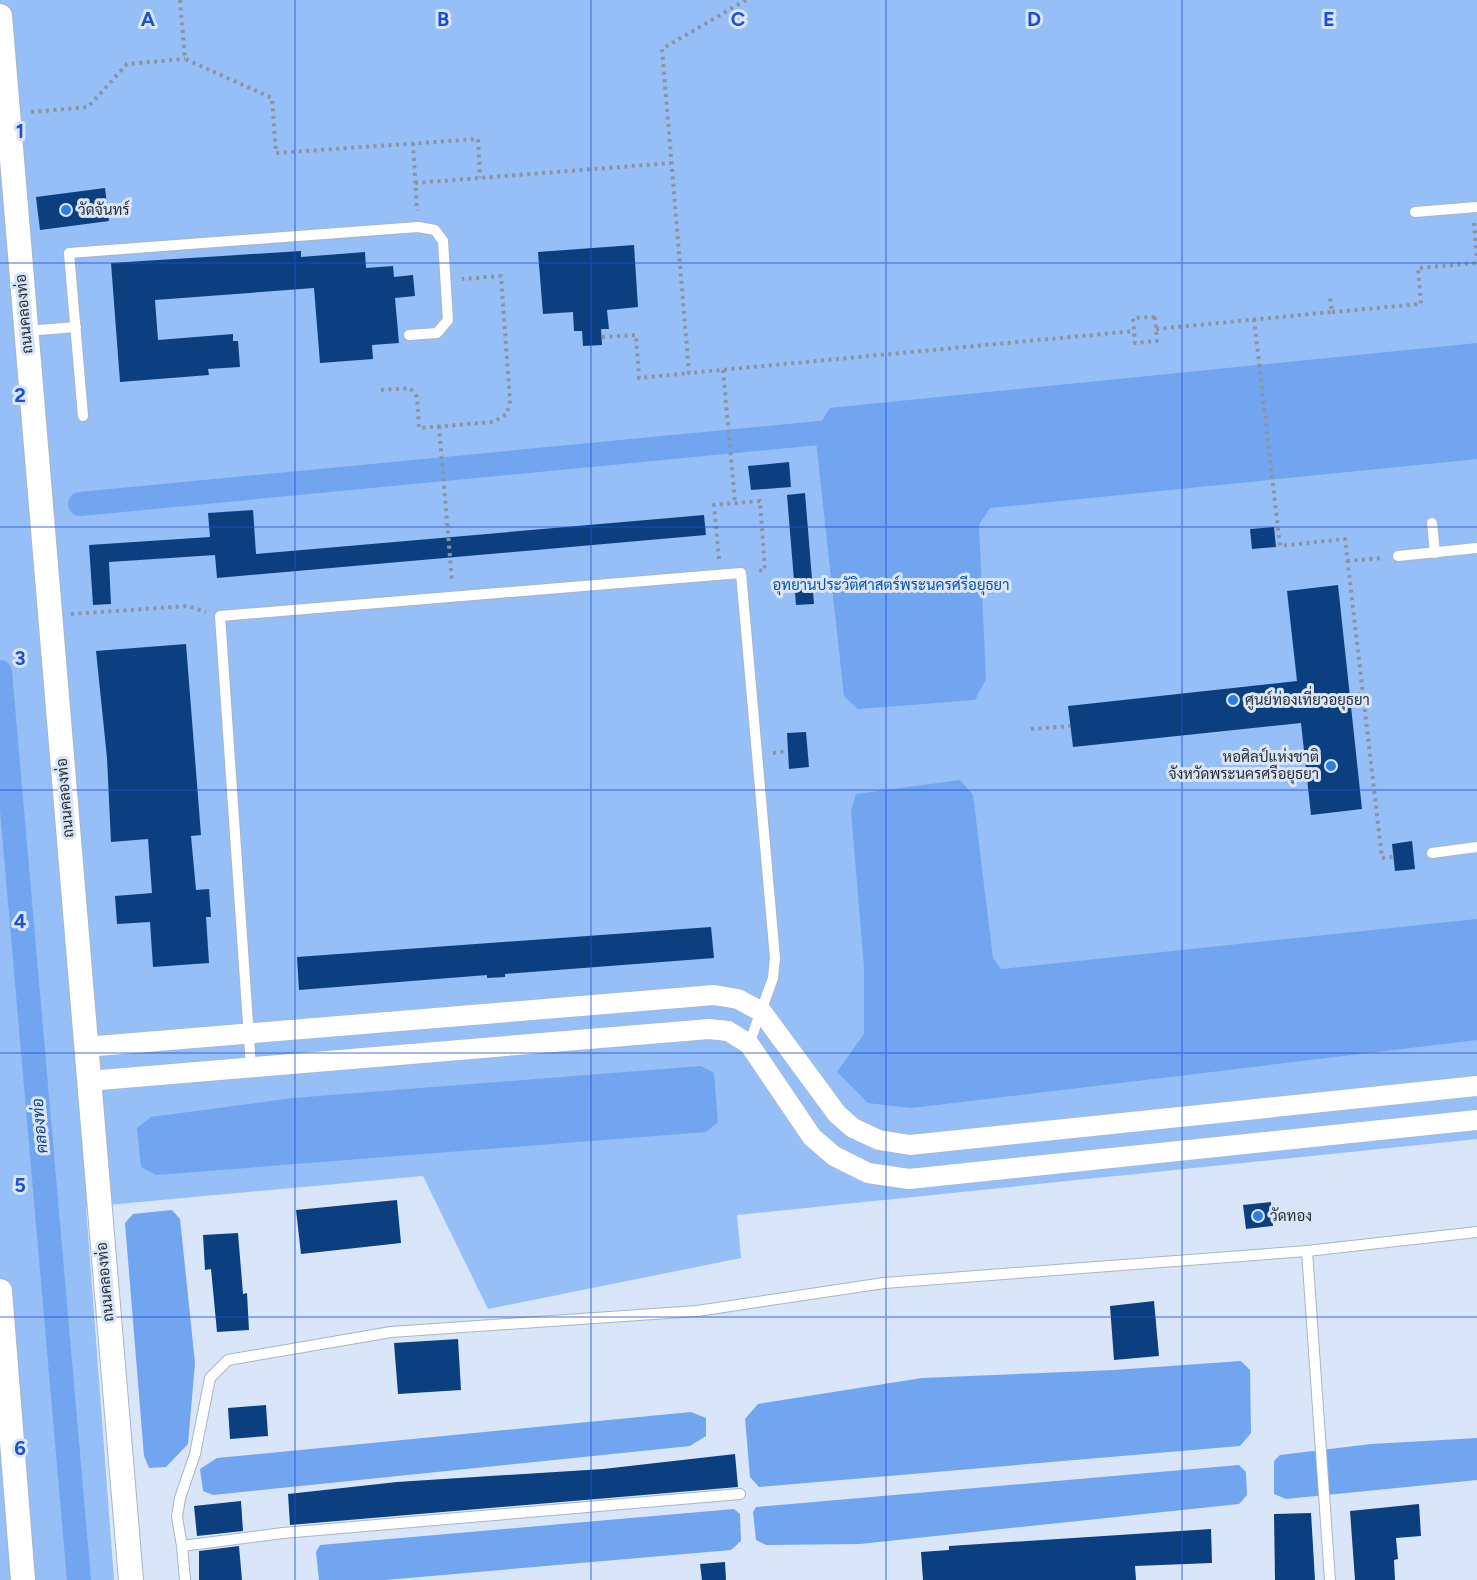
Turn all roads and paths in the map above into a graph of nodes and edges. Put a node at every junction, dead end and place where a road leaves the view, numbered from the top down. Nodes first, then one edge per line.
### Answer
1 (180, 0) edge
2 (746, 0) edge
3 (0, 16) edge
4 (185, 59) junction
5 (8, 114) junction
6 (413, 143) junction
7 (671, 163) junction
8 (480, 178) junction
9 (415, 183) junction
10 (1475, 207) edge
11 (1415, 212) dead end
12 (6, 221) edge
13 (418, 227) junction
14 (1477, 262) edge
15 (445, 280) junction
16 (1330, 298) dead end
17 (1332, 312) junction
18 (1254, 319) junction
19 (75, 327) junction
20 (1156, 329) junction
21 (25, 330) junction
22 (1134, 330) junction
23 (409, 335) dead end
24 (602, 337) dead end
25 (723, 370) junction
26 (689, 373) junction
27 (381, 390) dead end
28 (82, 416) dead end
29 (439, 426) junction
30 (735, 503) junction
31 (1432, 523) dead end
32 (1477, 548) edge
33 (1435, 552) junction
34 (1398, 556) joint
35 (1347, 561) junction
36 (741, 573) junction
37 (720, 574) junction
38 (453, 597) junction
39 (49, 615) junction
40 (220, 616) junction
41 (1363, 694) junction
42 (1350, 695) dead end
43 (1070, 726) dead end
44 (1031, 729) dead end
45 (1477, 847) edge
46 (1432, 853) dead end
47 (1393, 857) dead end
48 (762, 1012) junction
49 (249, 1033) junction
50 (749, 1044) junction
51 (86, 1047) junction
52 (251, 1067) junction
53 (88, 1081) junction
54 (1477, 1086) edge
55 (1477, 1120) edge
56 (1477, 1232) edge
57 (1307, 1251) junction
58 (0, 1292) edge
59 (740, 1494) dead end
60 (182, 1546) junction
61 (23, 1580) edge
62 (131, 1580) edge
63 (185, 1580) edge
64 (1330, 1580) edge

1 - 4 path
2 - 7 path
3 - 5 street, ถนนคลองท่อ
4 - 5 path
4 - 6 path
5 - 12 street, ถนนคลองท่อ
6 - 8 path
6 - 9 path
7 - 8 path
7 - 26 path
8 - 9 path
9 - 13 path
10 - 11 lane
10 - 14 path
12 - 21 street, ถนนคลองท่อ
13 - 15 lane
13 - 19 lane
14 - 17 path
15 - 23 lane
15 - 29 path
16 - 17 path
17 - 18 path
18 - 20 path
18 - 35 path
19 - 21 lane
19 - 28 lane
20 - 22 path
20 - 22 path
21 - 39 street, ถนนคลองท่อ
22 - 25 path
24 - 26 path
25 - 26 path
25 - 30 path
27 - 29 path
29 - 38 path
30 - 36 path
30 - 37 path
31 - 33 lane
32 - 33 lane
33 - 34 lane
34 - 35 path
35 - 41 path
36 - 37 lane
36 - 48 lane
37 - 38 lane
38 - 40 lane
39 - 40 path
39 - 51 street, ถนนคลองท่อ
40 - 49 lane
41 - 42 path
41 - 47 path
43 - 44 path
45 - 46 lane
48 - 49 street
48 - 50 lane
48 - 54 street
49 - 51 street
49 - 52 lane
50 - 52 street
50 - 55 street
51 - 53 street, ถนนคลองท่อ
52 - 53 street
53 - 62 street, ถนนคลองท่อ
56 - 57 lane
57 - 60 lane
57 - 64 lane
58 - 61 street
59 - 60 lane
60 - 63 lane

